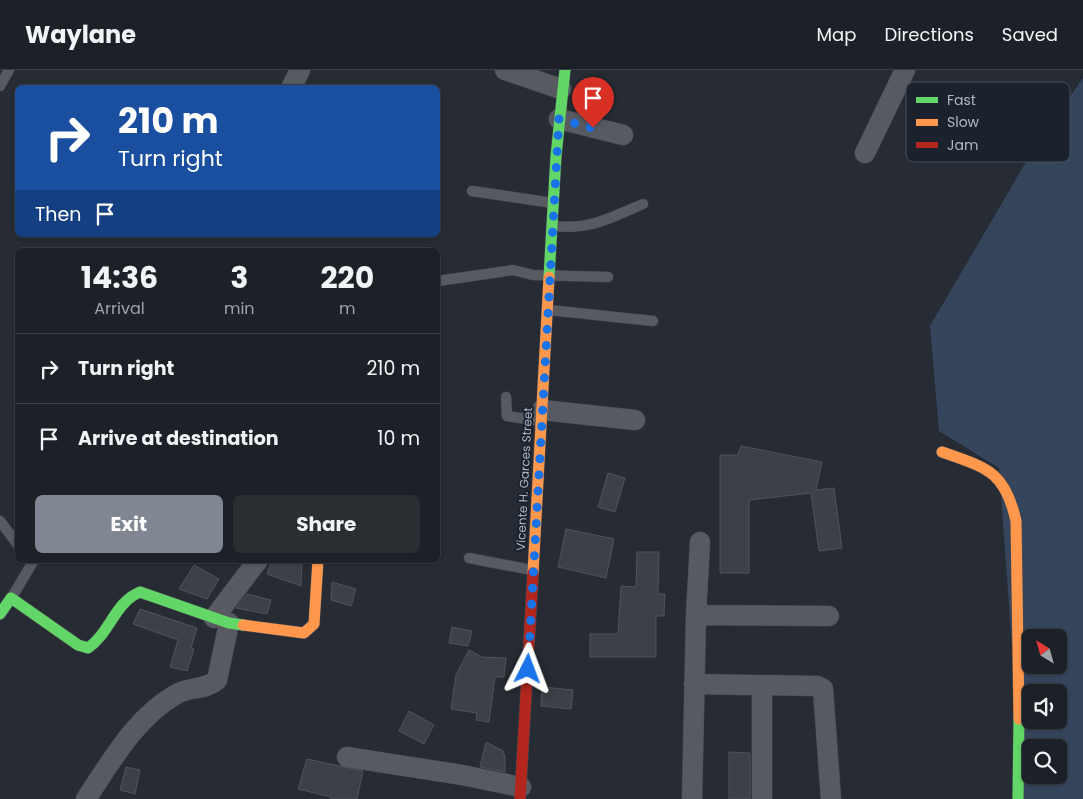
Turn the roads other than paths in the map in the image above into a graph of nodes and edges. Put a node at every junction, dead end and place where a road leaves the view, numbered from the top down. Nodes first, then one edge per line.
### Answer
1 (9, 70) edge
2 (300, 70) edge
3 (505, 70) edge
4 (905, 70) edge
5 (563, 80) edge
6 (292, 85) edge
7 (0, 86) edge
8 (559, 119) junction
9 (623, 135) dead end
10 (865, 153) dead end
11 (472, 191) dead end
12 (554, 203) junction
13 (643, 204) dead end
14 (552, 226) junction
15 (550, 275) junction
16 (608, 277) dead end
17 (440, 281) edge
18 (548, 310) junction
19 (653, 321) dead end
20 (506, 396) dead end
21 (542, 416) junction
22 (635, 420) dead end
23 (942, 452) dead end
24 (0, 521) edge
25 (15, 541) edge
26 (700, 542) dead end
27 (469, 558) dead end
28 (29, 563) edge
29 (256, 563) edge
30 (318, 563) edge
31 (533, 570) junction
32 (11, 598) junction
33 (0, 614) edge
34 (696, 615) junction
35 (829, 616) dead end
36 (221, 620) junction
37 (694, 684) junction
38 (762, 687) junction
39 (347, 757) dead end
40 (521, 793) edge
41 (86, 799) edge
42 (692, 799) edge
43 (762, 799) edge
44 (831, 799) edge
45 (1018, 799) edge

1 - 7 lane
2 - 6 street
3 - 5 street
4 - 10 street
5 - 8 street, Vicente H. Garces Street
8 - 9 street
8 - 12 street, Vicente H. Garces Street
11 - 12 lane
12 - 14 street, Vicente H. Garces Street
13 - 14 lane
14 - 15 street, Vicente H. Garces Street
15 - 16 lane
15 - 17 lane
15 - 18 street, Vicente H. Garces Street
18 - 19 lane
18 - 21 street, Vicente H. Garces Street
20 - 21 lane
21 - 22 street
21 - 31 street, Vicente H. Garces Street
23 - 45 street
24 - 25 lane
26 - 34 street
27 - 31 lane
28 - 32 lane
29 - 36 street
30 - 36 street
31 - 40 street, Vicente H. Garces Street
32 - 33 street
32 - 36 street
34 - 35 street
34 - 37 street
36 - 41 street
37 - 38 street
37 - 42 street
38 - 43 street
38 - 44 street
39 - 40 street

